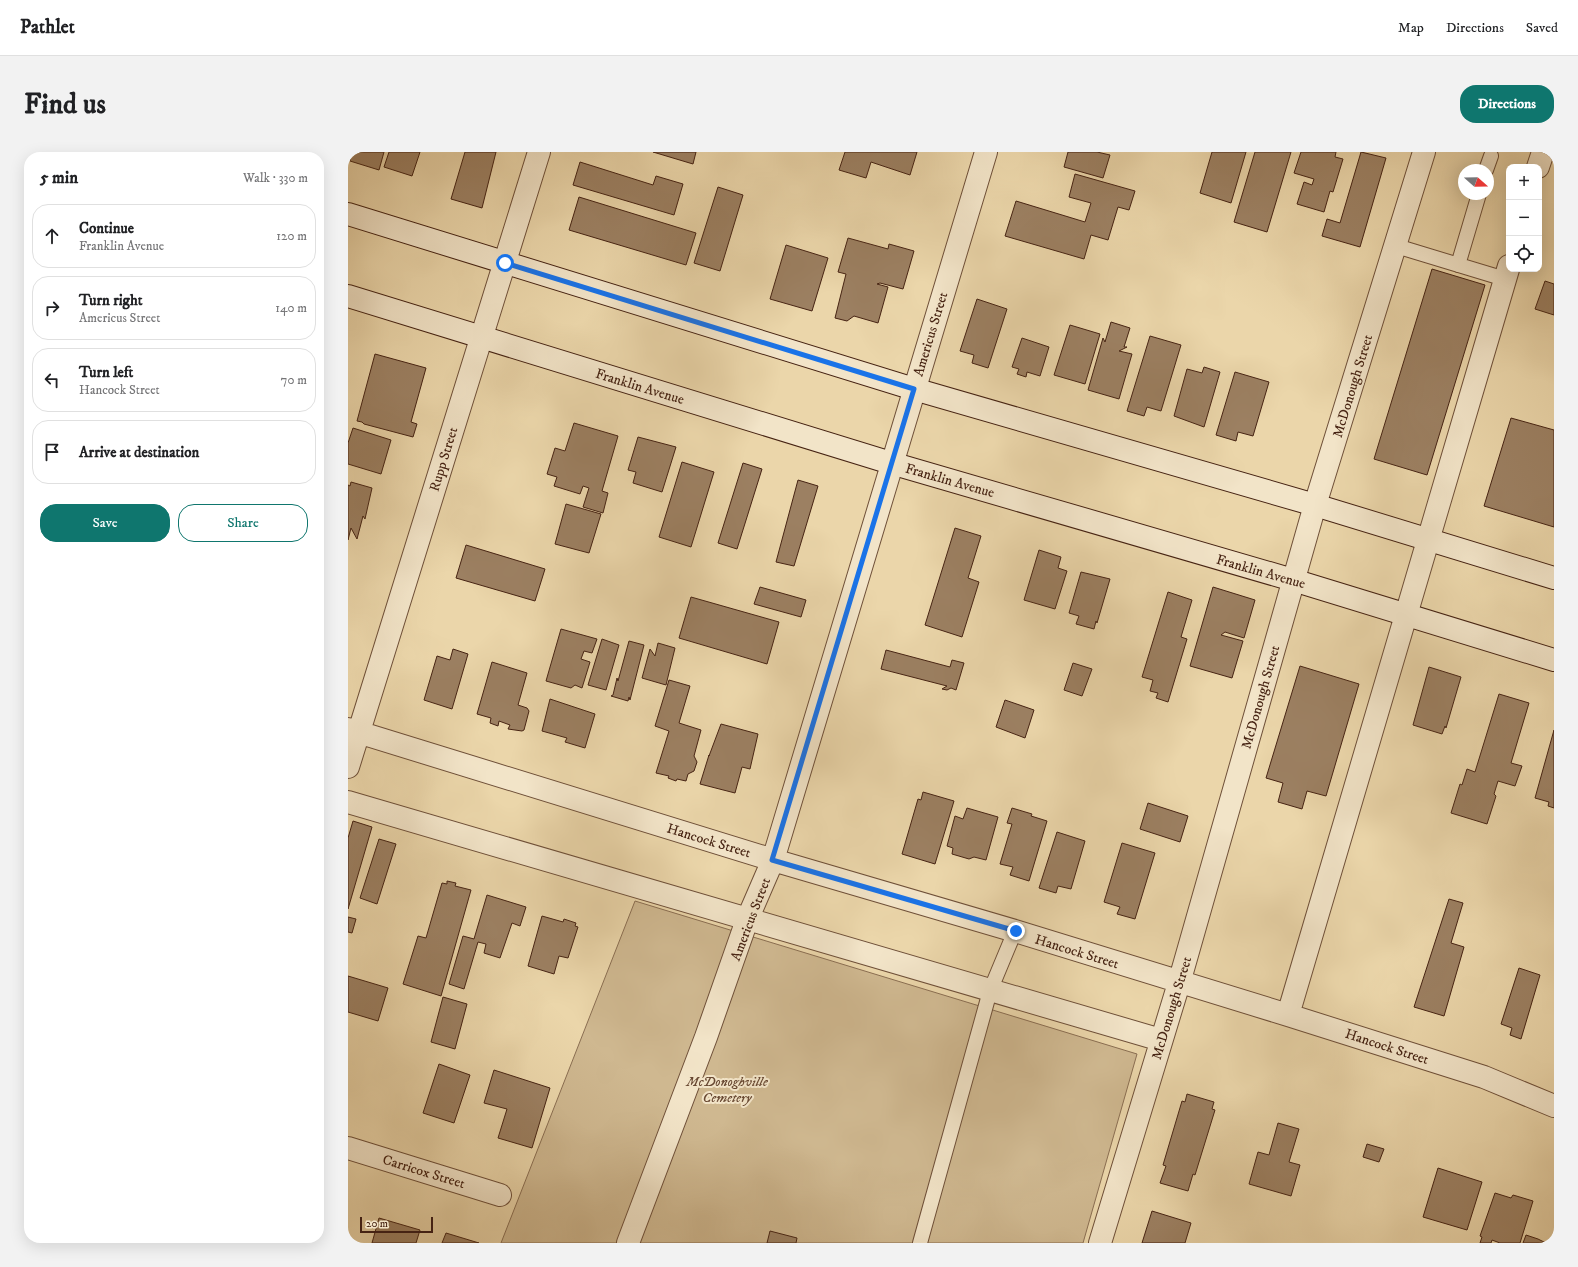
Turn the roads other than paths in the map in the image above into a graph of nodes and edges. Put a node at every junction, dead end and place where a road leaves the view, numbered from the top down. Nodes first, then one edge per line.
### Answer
1 (539, 152) edge
2 (986, 152) edge
3 (1424, 152) edge
4 (1543, 152) edge
5 (1491, 156) dead end
6 (1488, 164) edge
7 (1539, 164) edge
8 (1477, 200) edge
9 (348, 214) edge
10 (1396, 246) junction
11 (505, 263) junction
12 (1458, 265) junction
13 (1507, 273) edge
14 (348, 296) edge
15 (482, 337) junction
16 (914, 389) junction
17 (891, 463) junction
18 (1316, 505) junction
19 (1428, 540) junction
20 (1554, 578) edge
21 (1293, 580) junction
22 (1406, 616) junction
23 (1554, 660) edge
24 (353, 730) edge
25 (348, 767) edge
26 (348, 802) edge
27 (772, 860) junction
28 (748, 920) junction
29 (1016, 931) junction
30 (1179, 983) junction
31 (990, 991) junction
32 (1288, 1015) junction
33 (1161, 1040) junction
34 (1554, 1106) edge
35 (348, 1148) edge
36 (500, 1195) dead end
37 (628, 1243) edge
38 (920, 1243) edge
39 (1100, 1243) edge

1 - 11 street, Rupp Street
2 - 16 street, Americus Street
3 - 10 street, McDonough Street
4 - 7 street
5 - 6 lane
8 - 12 lane
9 - 11 street
10 - 12 lane
10 - 18 street, McDonough Street
11 - 15 street, Rupp Street
11 - 16 street
12 - 13 lane
13 - 19 street
14 - 15 street, Franklin Avenue
15 - 17 street, Franklin Avenue
15 - 24 street, Rupp Street
16 - 17 street, Americus Street
16 - 18 street
17 - 21 street, Franklin Avenue
17 - 27 street, Americus Street
18 - 19 street
18 - 21 street, McDonough Street
19 - 20 street
19 - 22 street
21 - 22 street, Franklin Avenue
21 - 30 street, McDonough Street
22 - 23 street, Franklin Avenue
22 - 32 street
24 - 25 street, Rupp Street
24 - 27 street, Hancock Street
26 - 28 street
27 - 28 street, Americus Street
27 - 29 street, Hancock Street
28 - 31 street
28 - 37 street, Americus Street
29 - 30 street, Hancock Street
29 - 31 lane
30 - 32 street, Hancock Street
30 - 33 street, McDonough Street
31 - 33 street
31 - 38 lane
32 - 34 street, Hancock Street
33 - 39 street, McDonough Street
35 - 36 street, Carricox Street

